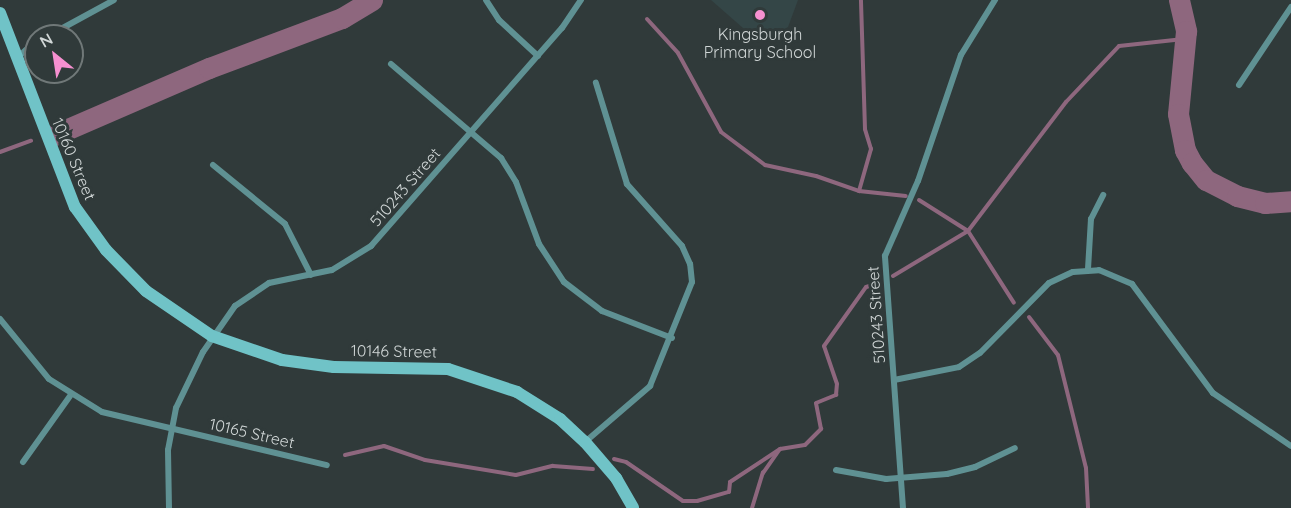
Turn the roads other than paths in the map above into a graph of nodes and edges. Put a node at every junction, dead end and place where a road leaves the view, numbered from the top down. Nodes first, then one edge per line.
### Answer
1 (114, 0) edge
2 (486, 0) edge
3 (581, 0) edge
4 (995, 0) edge
5 (1291, 7) edge
6 (0, 13) edge
7 (70, 24) edge
8 (24, 52) edge
9 (538, 56) junction
10 (17, 58) junction
11 (391, 64) dead end
12 (596, 83) dead end
13 (1239, 85) dead end
14 (471, 131) junction
15 (213, 165) dead end
16 (1103, 195) dead end
17 (1088, 269) junction
18 (311, 275) junction
19 (0, 319) edge
20 (212, 336) junction
21 (672, 338) junction
22 (894, 380) junction
23 (70, 396) junction
24 (170, 428) junction
25 (585, 442) junction
26 (1291, 446) edge
27 (1015, 448) dead end
28 (23, 462) dead end
29 (327, 465) dead end
30 (836, 470) dead end
31 (902, 478) junction
32 (169, 508) edge
33 (633, 508) edge
34 (903, 508) edge

1 - 7 street
2 - 9 street
3 - 9 street, 510243 Street
4 - 22 street, 510243 Street
5 - 13 street
6 - 10 street, 10160 Street
8 - 10 street
9 - 14 street, 510243 Street
10 - 20 street, 10160 Street
11 - 14 street
12 - 21 street
14 - 18 street, 510243 Street
14 - 21 street
15 - 18 street
16 - 17 street
17 - 22 street
17 - 26 street
18 - 20 street, 510243 Street
19 - 23 street, 10165 Street
20 - 24 street, 510243 Street
20 - 25 street, 10146 Street
21 - 25 street
22 - 31 street, 510243 Street
23 - 24 street, 10165 Street
23 - 28 street
24 - 29 street, 10165 Street
24 - 32 street, 510243 Street
25 - 33 street, 10146 Street
27 - 31 street
30 - 31 street
31 - 34 street, 510243 Street

